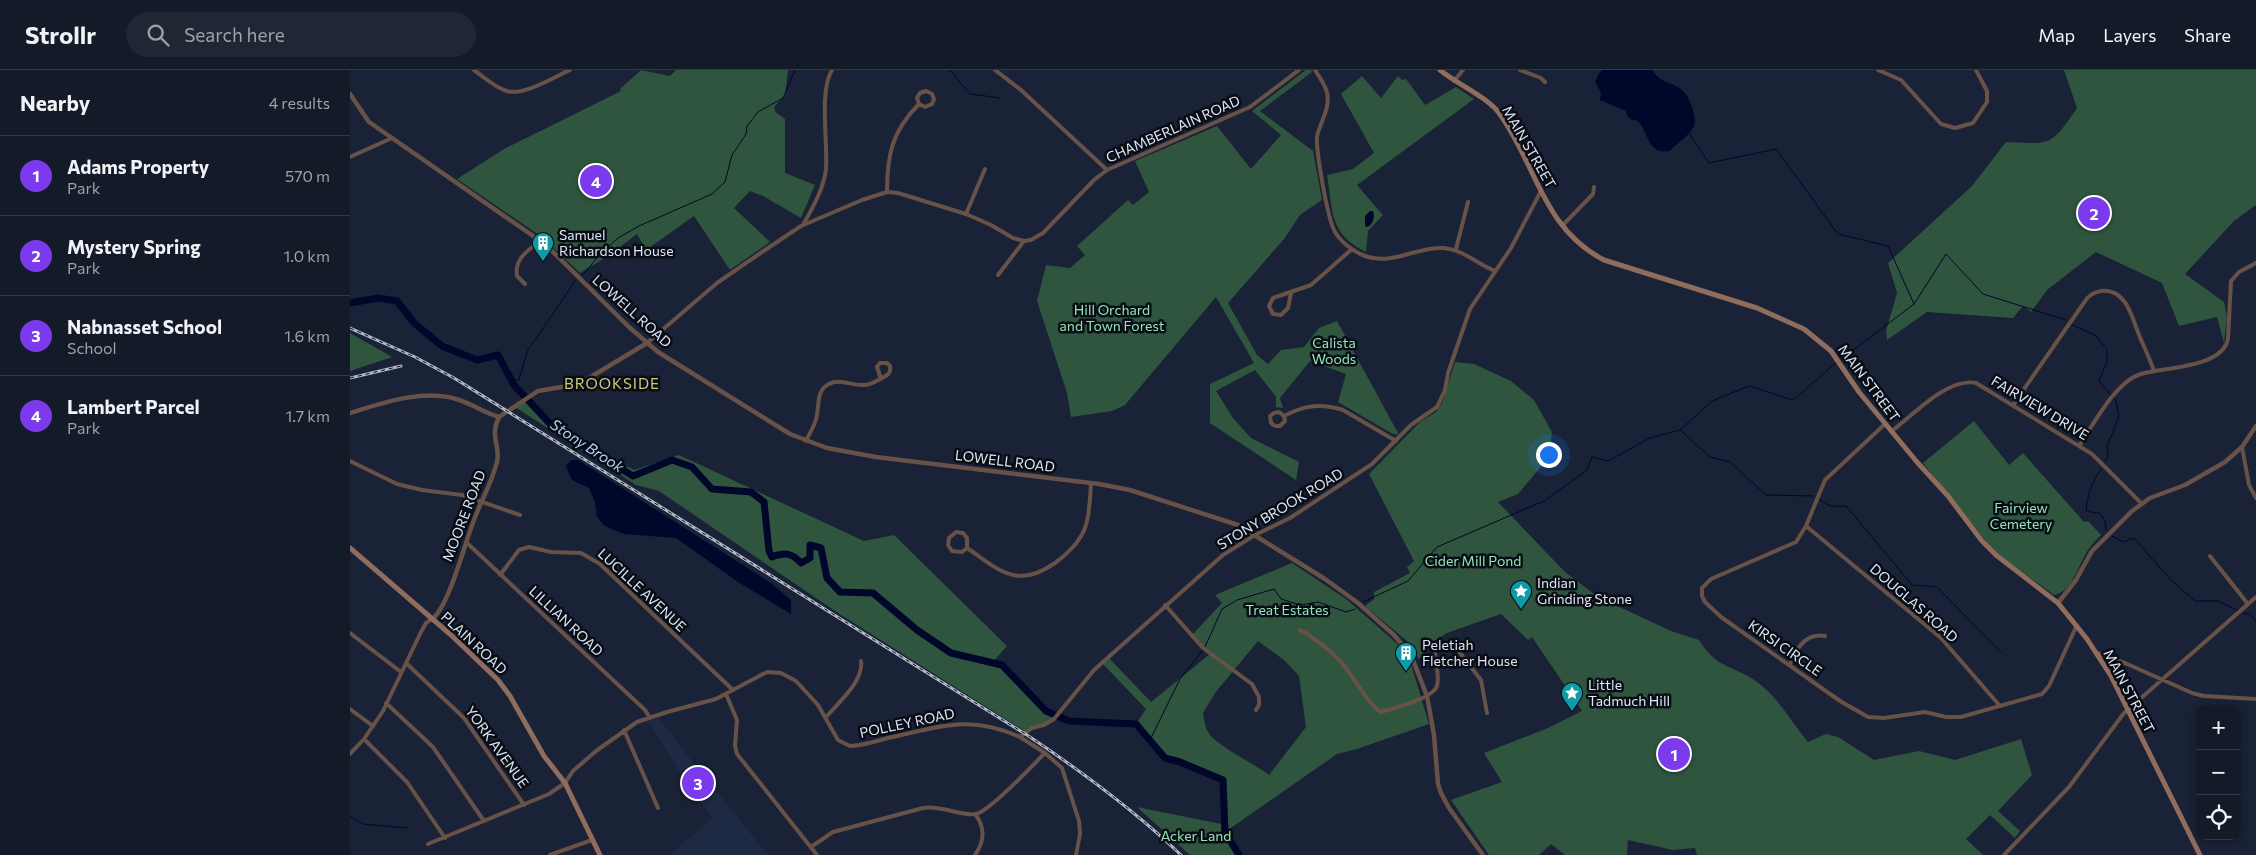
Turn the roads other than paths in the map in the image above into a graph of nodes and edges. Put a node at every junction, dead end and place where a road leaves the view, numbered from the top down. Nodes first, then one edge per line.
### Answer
1 (474, 70) edge
2 (570, 70) edge
3 (832, 70) edge
4 (995, 70) edge
5 (1299, 70) edge
6 (1315, 70) edge
7 (1440, 70) edge
8 (1463, 70) edge
9 (1520, 70) edge
10 (1878, 70) edge
11 (1976, 70) edge
12 (1454, 81) junction
13 (1545, 82) dead end
14 (350, 94) edge
15 (919, 104) junction
16 (392, 138) junction
17 (350, 157) edge
18 (985, 169) dead end
19 (1108, 170) junction
20 (1594, 187) dead end
21 (1541, 191) junction
22 (887, 192) junction
23 (1468, 202) dead end
24 (966, 214) junction
25 (803, 225) junction
26 (1562, 226) junction
27 (541, 240) junction
28 (1024, 241) junction
29 (1352, 249) junction
30 (1456, 249) junction
31 (2256, 263) edge
32 (1495, 271) junction
33 (998, 275) dead end
34 (525, 284) dead end
35 (1291, 292) junction
36 (647, 343) junction
37 (2154, 371) junction
38 (881, 378) dead end
39 (2013, 405) junction
40 (350, 413) edge
41 (1284, 416) junction
42 (499, 417) junction
43 (1885, 424) junction
44 (2256, 426) edge
45 (1892, 431) junction
46 (806, 441) junction
47 (1396, 442) junction
48 (2079, 446) junction
49 (2242, 447) junction
50 (350, 461) edge
51 (1091, 483) junction
52 (2254, 491) edge
53 (2256, 498) edge
54 (481, 502) junction
55 (2141, 503) junction
56 (520, 515) dead end
57 (1806, 526) junction
58 (1255, 535) junction
59 (466, 542) junction
60 (350, 548) edge
61 (967, 548) junction
62 (2210, 556) dead end
63 (500, 575) junction
64 (2256, 597) edge
65 (2058, 602) junction
66 (2248, 604) junction
67 (1165, 605) junction
68 (432, 619) junction
69 (2077, 625) junction
70 (1300, 630) dead end
71 (350, 633) edge
72 (1825, 636) dead end
73 (2097, 653) junction
74 (861, 661) dead end
75 (406, 663) junction
76 (1790, 664) junction
77 (401, 672) junction
78 (2161, 680) junction
79 (733, 690) junction
80 (726, 694) junction
81 (1427, 696) junction
82 (2256, 699) edge
83 (386, 703) junction
84 (2000, 706) junction
85 (350, 709) edge
86 (1256, 710) dead end
87 (2127, 710) junction
88 (1487, 713) dead end
89 (826, 716) junction
90 (650, 718) junction
91 (373, 726) junction
92 (624, 730) junction
93 (1020, 737) junction
94 (364, 739) junction
95 (1045, 753) junction
96 (350, 754) edge
97 (565, 782) junction
98 (524, 805) junction
99 (658, 808) dead end
100 (975, 814) junction
101 (484, 821) junction
102 (445, 838) junction
103 (592, 840) junction
104 (428, 844) dead end
105 (811, 847) junction
106 (550, 855) edge
107 (600, 855) edge
108 (817, 855) edge
109 (975, 855) edge
110 (1076, 855) edge
111 (1483, 855) edge
112 (2004, 855) edge
113 (2200, 855) edge

1 - 2 street
3 - 25 street
4 - 19 street
5 - 19 street, CHAMBERLAIN ROAD
6 - 29 street
7 - 12 main road, MAIN STREET
8 - 12 street
9 - 13 street
10 - 11 street
12 - 21 main road, MAIN STREET
14 - 16 street, LOWELL ROAD
15 - 15 street
15 - 22 street
16 - 17 street
16 - 27 street, LOWELL ROAD
18 - 24 street
19 - 28 street, CHAMBERLAIN ROAD
20 - 26 street
21 - 26 main road, MAIN STREET
21 - 32 street, STONY BROOK ROAD
22 - 24 street
22 - 25 street
23 - 30 street
24 - 28 street
25 - 36 street
26 - 43 main road, MAIN STREET
27 - 34 street
27 - 36 street, LOWELL ROAD
28 - 33 street
29 - 30 street
29 - 35 street
30 - 32 street
31 - 37 street
32 - 47 street, STONY BROOK ROAD
35 - 35 street
36 - 42 street
36 - 46 street, LOWELL ROAD
37 - 39 street
37 - 48 street
38 - 46 street
39 - 45 street, FAIRVIEW DRIVE
39 - 48 street, FAIRVIEW DRIVE
40 - 42 street
41 - 41 street
41 - 47 street
42 - 54 street, MOORE ROAD
43 - 45 main road, MAIN STREET
43 - 57 street, KIRSI CIRCLE
44 - 49 street
45 - 65 main road, MAIN STREET
46 - 51 street, LOWELL ROAD
47 - 58 street, STONY BROOK ROAD
48 - 55 street, FAIRVIEW DRIVE
49 - 52 street
49 - 55 street
50 - 54 street
51 - 58 street, LOWELL ROAD
51 - 61 street
52 - 53 street
54 - 56 street
54 - 59 street, MOORE ROAD
55 - 65 street
57 - 76 street, KIRSI CIRCLE
57 - 84 street, DOUGLAS ROAD
58 - 67 street, STONY BROOK ROAD
58 - 81 street, LOWELL ROAD
59 - 63 street, LILLIAN ROAD
59 - 68 street, MOORE ROAD
60 - 68 main road, PLAIN ROAD
61 - 61 street
62 - 66 street
63 - 79 street, LUCILLE AVENUE
63 - 90 street, LILLIAN ROAD
64 - 66 street
65 - 69 main road, MAIN STREET
66 - 78 street
67 - 86 street
67 - 93 street, STONY BROOK ROAD
68 - 75 street
68 - 97 main road, PLAIN ROAD
69 - 73 main road, MAIN STREET
69 - 84 street, KIRSI CIRCLE
70 - 81 street
71 - 77 street
72 - 76 street
73 - 78 street
73 - 87 main road, MAIN STREET
74 - 89 street
75 - 77 street
75 - 98 street, YORK AVENUE
76 - 84 street, KIRSI CIRCLE
77 - 83 street
78 - 82 street
78 - 87 street
79 - 80 street, POLLEY ROAD
79 - 89 street, POLLEY ROAD
80 - 90 street, POLLEY ROAD
80 - 105 street
81 - 88 street
81 - 111 street, LOWELL ROAD
83 - 91 street
83 - 101 street
85 - 91 street
87 - 112 street
87 - 113 main road, MAIN STREET
89 - 93 street, POLLEY ROAD
90 - 92 street, POLLEY ROAD
91 - 94 street
92 - 97 street, POLLEY ROAD
92 - 99 street
93 - 95 street
94 - 96 street
94 - 102 street
95 - 100 street
95 - 110 street
97 - 98 street, POLLEY ROAD
97 - 103 main road, PLAIN ROAD
98 - 101 street, POLLEY ROAD
100 - 105 street
100 - 109 street
101 - 102 street, POLLEY ROAD
102 - 104 street, POLLEY ROAD
103 - 106 street
103 - 107 main road, PLAIN ROAD
105 - 108 street

